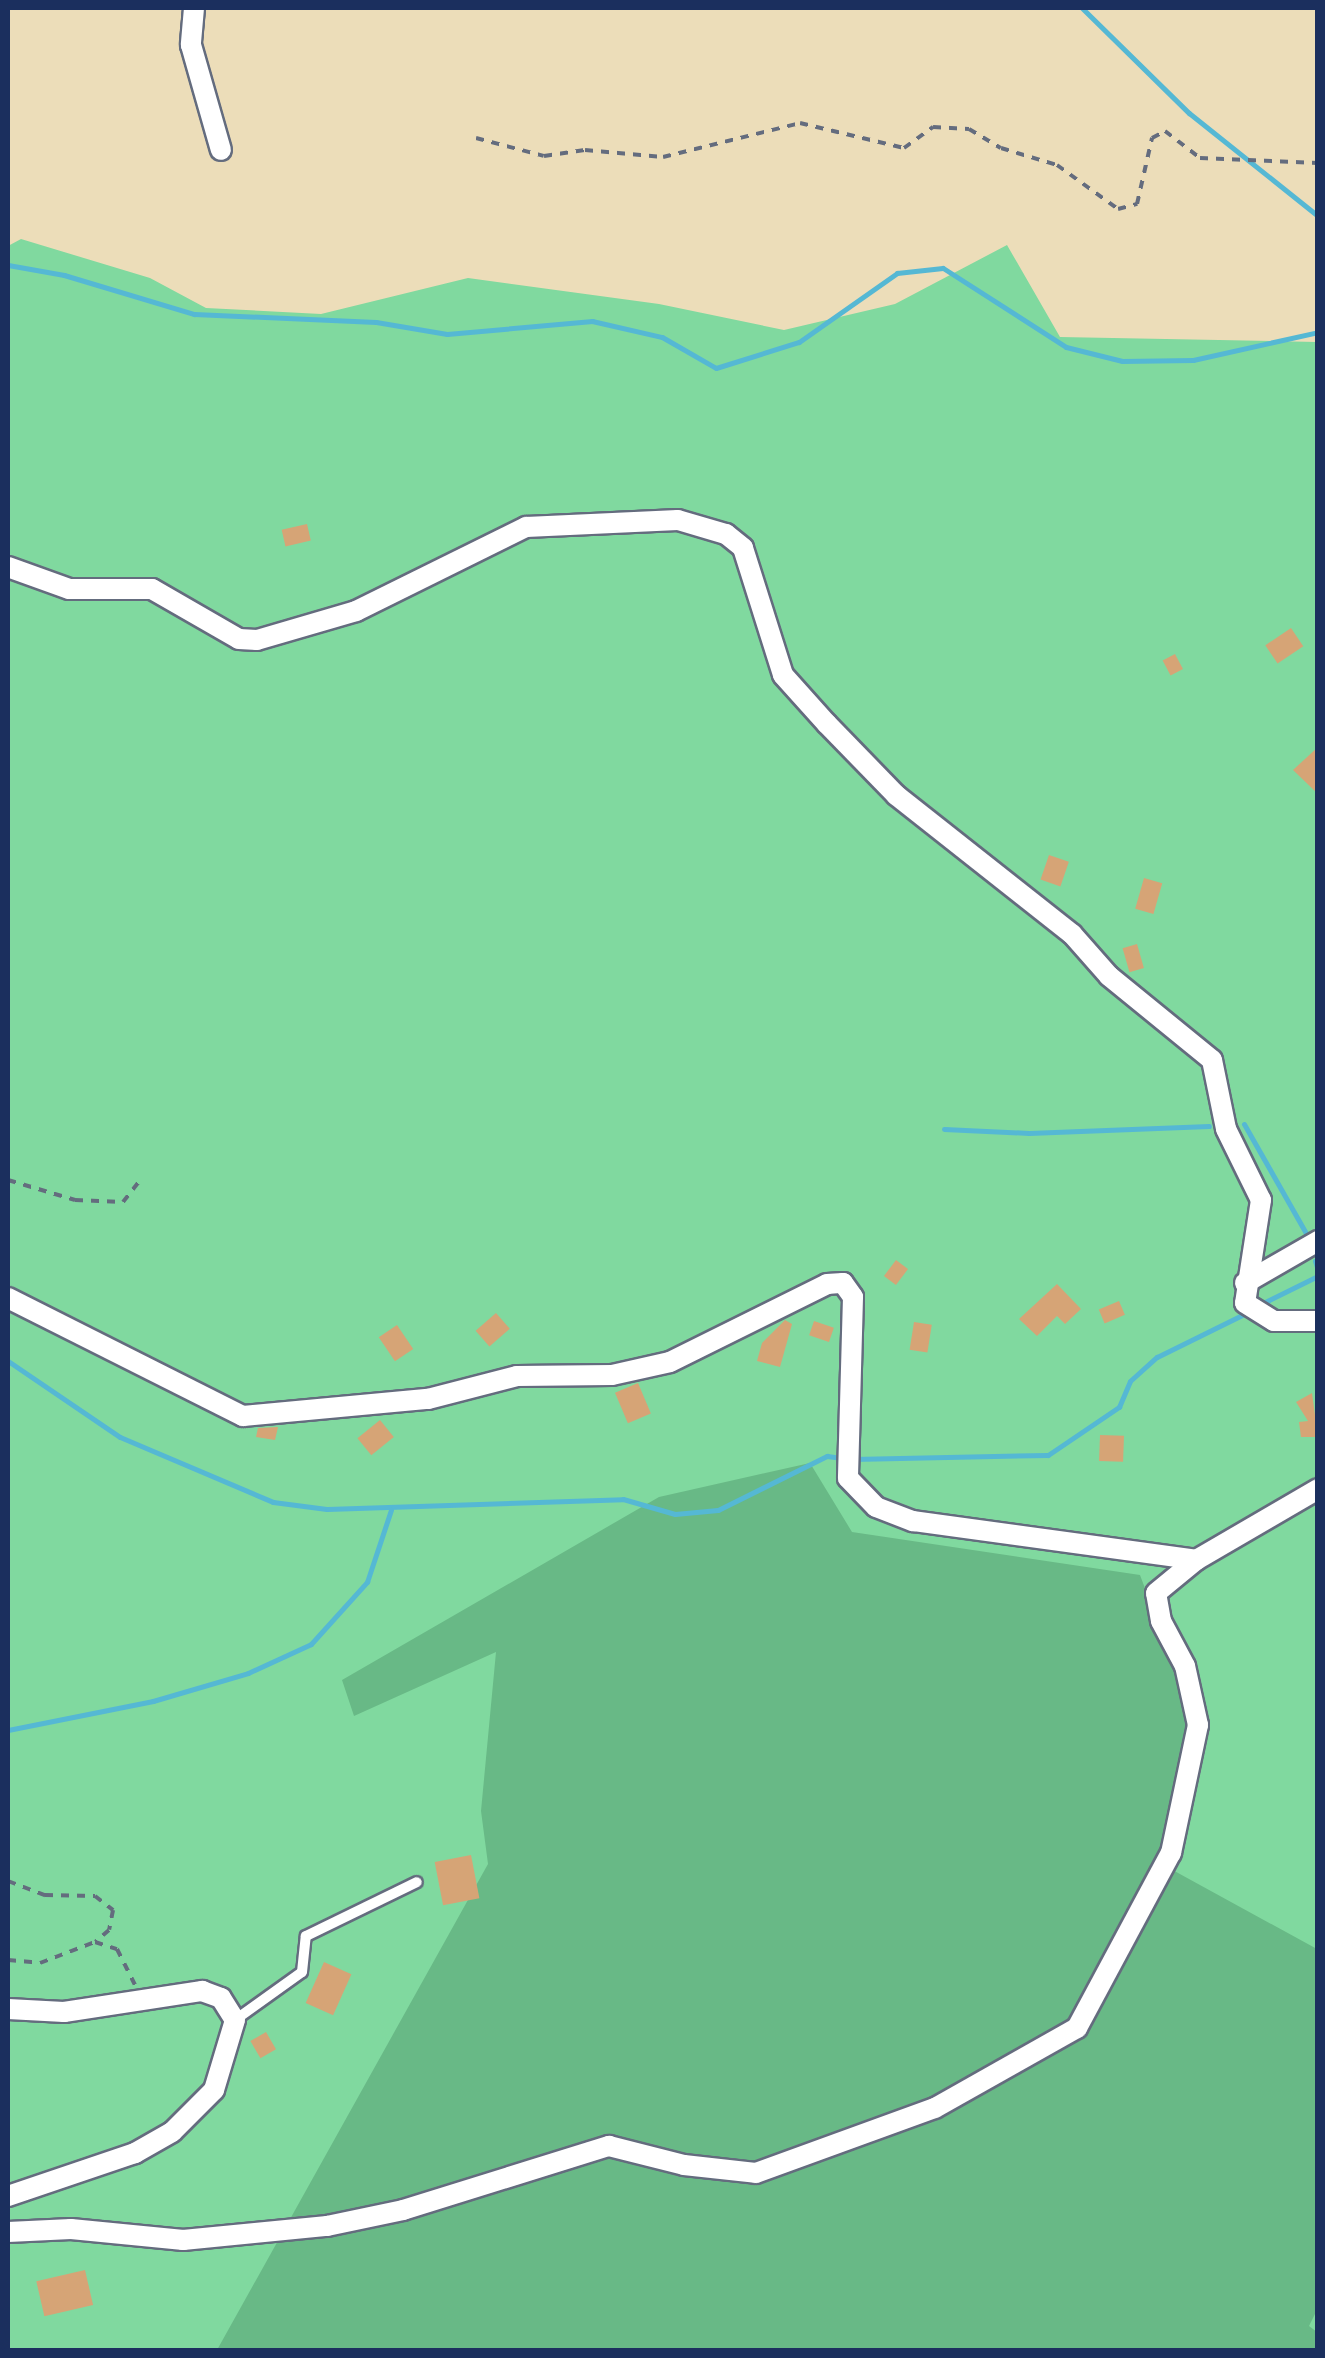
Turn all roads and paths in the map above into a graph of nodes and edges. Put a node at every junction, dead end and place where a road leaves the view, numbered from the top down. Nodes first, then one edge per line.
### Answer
1 (194, 8) edge
2 (476, 138) dead end
3 (221, 150) dead end
4 (1318, 164) edge
5 (8, 567) edge
6 (8, 1180) edge
7 (140, 1180) dead end
8 (1318, 1241) edge
9 (1244, 1283) junction
10 (8, 1298) edge
11 (1318, 1321) edge
12 (1318, 1489) edge
13 (1196, 1560) junction
14 (8, 1881) edge
15 (417, 1882) dead end
16 (95, 1942) junction
17 (8, 1960) edge
18 (143, 2003) junction
19 (8, 2008) edge
20 (234, 2020) junction
21 (8, 2196) edge
22 (8, 2232) edge

1 - 3 street
2 - 4 path
5 - 9 street
6 - 7 path
8 - 9 street
9 - 11 street
10 - 13 street
12 - 13 street
13 - 22 street
14 - 16 path
15 - 20 lane
16 - 17 path
16 - 18 path
18 - 19 street
18 - 20 street
20 - 21 street

